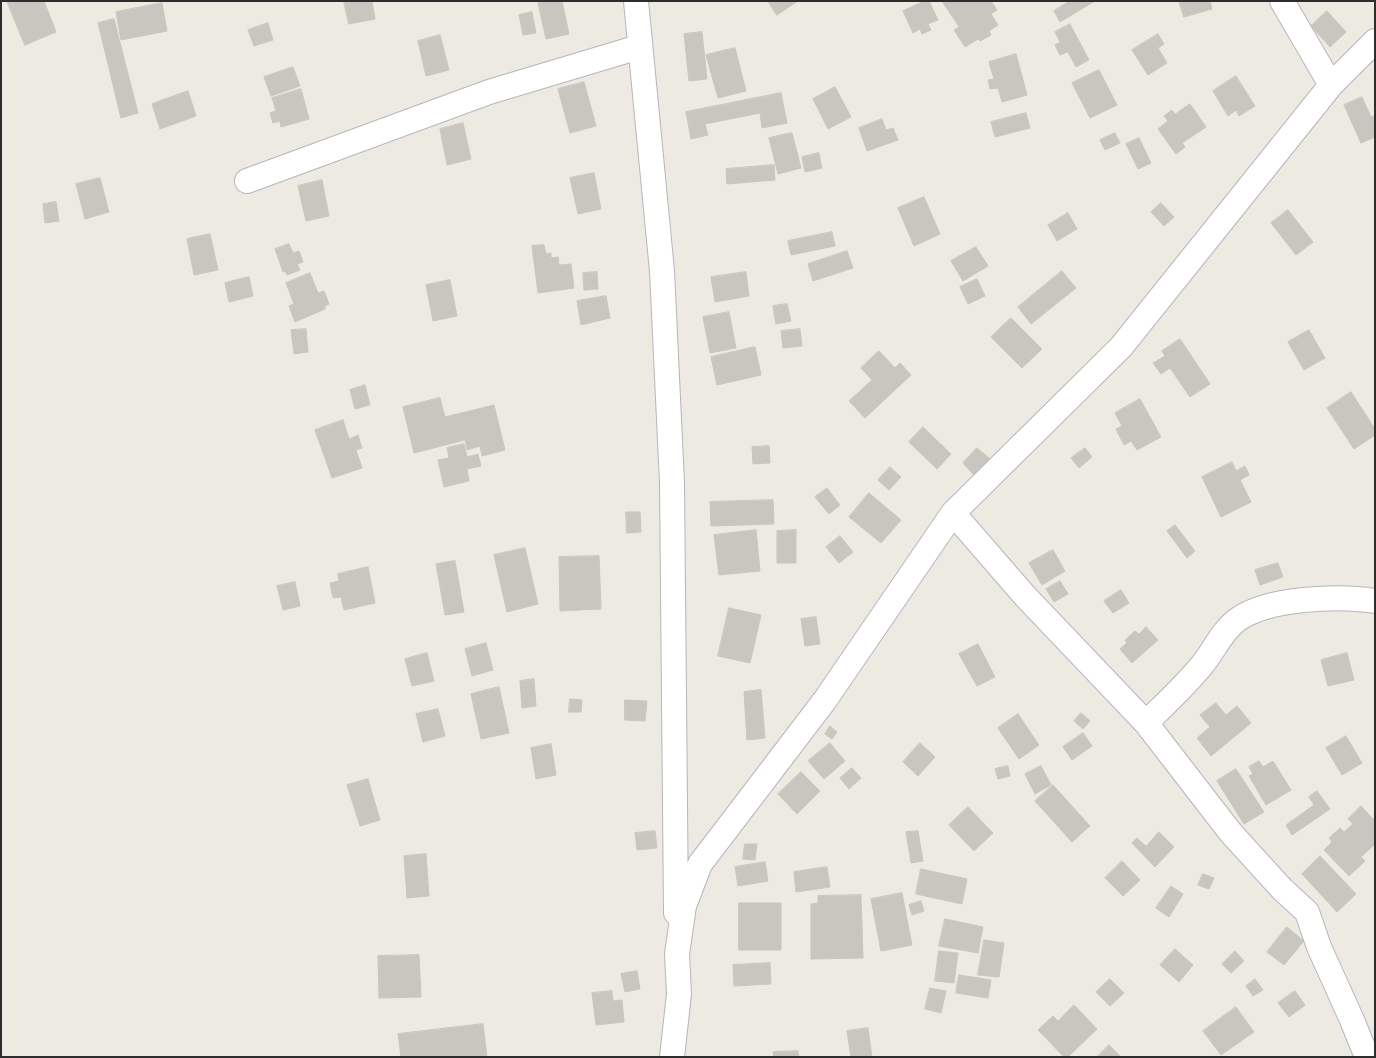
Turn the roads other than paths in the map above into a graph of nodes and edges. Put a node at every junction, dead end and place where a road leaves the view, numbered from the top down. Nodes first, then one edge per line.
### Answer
1 (636, 1) edge
2 (1282, 1) edge
3 (1375, 42) edge
4 (640, 47) junction
5 (1331, 85) junction
6 (247, 181) dead end
7 (953, 513) junction
8 (1375, 601) edge
9 (1146, 723) junction
10 (677, 954) junction
11 (672, 1057) edge
12 (1367, 1057) edge

1 - 4 street
2 - 5 street
3 - 5 street
4 - 6 street
4 - 10 street
5 - 7 street
7 - 9 street
7 - 10 street
8 - 9 street
9 - 12 street
10 - 11 street

